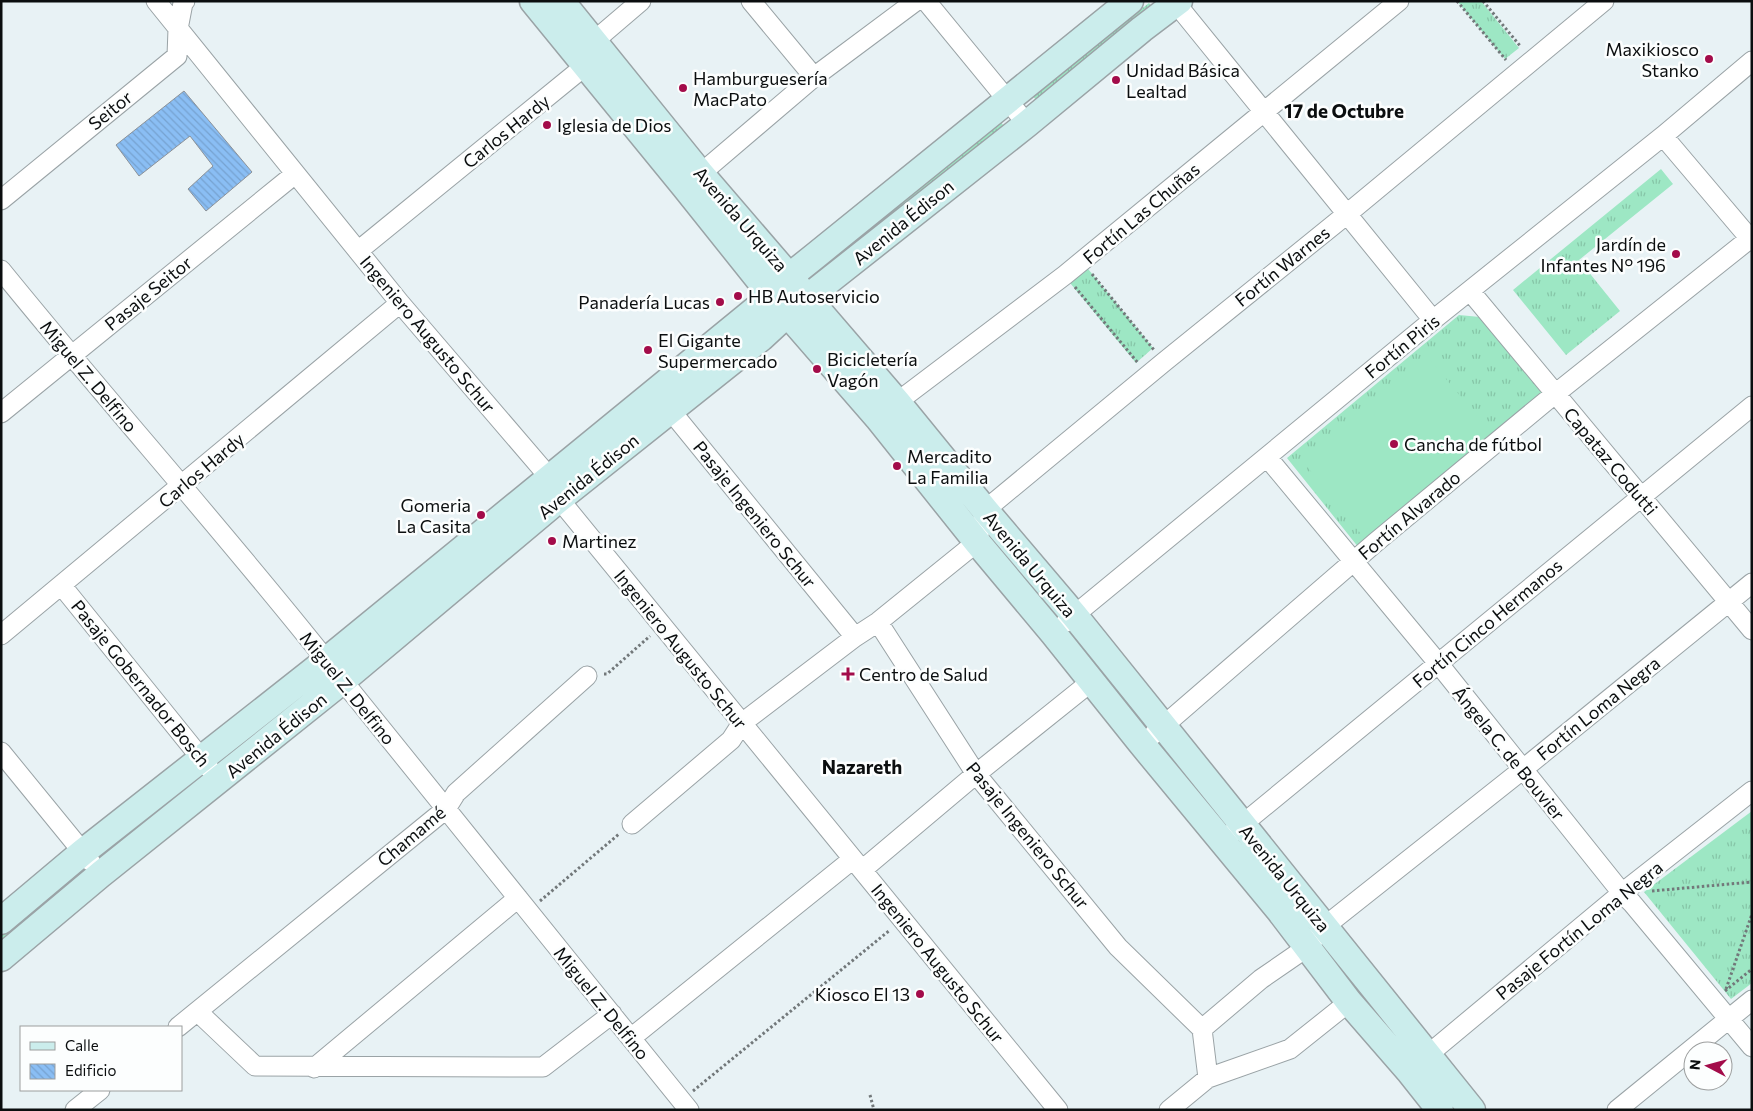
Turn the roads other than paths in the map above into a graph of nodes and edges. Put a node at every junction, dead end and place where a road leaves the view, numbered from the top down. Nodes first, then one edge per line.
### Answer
1 (156, 1) edge
2 (185, 1) edge
3 (533, 1) edge
4 (561, 1) edge
5 (641, 1) edge
6 (751, 1) edge
7 (916, 1) edge
8 (926, 1) edge
9 (1130, 1) edge
10 (1399, 1) edge
11 (1604, 1) edge
12 (1177, 2) edge
13 (178, 29) junction
14 (593, 42) junction
15 (1752, 61) edge
16 (585, 66) junction
17 (814, 77) junction
18 (1008, 100) junction
19 (1263, 111) junction
20 (1027, 124) junction
21 (1663, 136) junction
22 (295, 174) junction
23 (693, 180) junction
24 (1, 200) edge
25 (1347, 214) junction
26 (1751, 239) edge
27 (358, 251) junction
28 (1, 270) edge
29 (790, 276) junction
30 (1470, 291) junction
31 (809, 298) junction
32 (400, 303) junction
33 (780, 305) junction
34 (1433, 320) junction
35 (71, 356) junction
36 (1556, 394) junction
37 (662, 401) junction
38 (1752, 406) edge
39 (888, 410) junction
40 (1, 413) edge
41 (1267, 457) junction
42 (182, 485) junction
43 (555, 489) junction
44 (1641, 496) junction
45 (985, 510) junction
46 (977, 542) junction
47 (1354, 561) junction
48 (1752, 584) edge
49 (62, 586) junction
50 (1729, 603) junction
51 (1074, 615) junction
52 (878, 622) junction
53 (1752, 630) edge
54 (1053, 633) junction
55 (1, 635) edge
56 (855, 637) junction
57 (327, 660) junction
58 (1438, 664) junction
59 (588, 676) road end
60 (342, 681) junction
61 (1092, 681) junction
62 (742, 723) junction
63 (1164, 727) junction
64 (1141, 743) junction
65 (1, 752) edge
66 (201, 758) junction
67 (1522, 770) junction
68 (976, 774) junction
69 (219, 780) junction
70 (1752, 791) edge
71 (446, 809) junction
72 (632, 824) road end
73 (1243, 825) junction
74 (1223, 841) junction
75 (83, 852) junction
76 (858, 865) junction
77 (102, 874) junction
78 (1622, 893) junction
79 (523, 904) junction
80 (1, 920) edge
81 (1324, 927) junction
82 (1306, 948) junction
83 (1, 958) edge
84 (1752, 1000) edge
85 (1350, 1002) junction
86 (198, 1012) junction
87 (612, 1014) junction
88 (1728, 1019) junction
89 (179, 1026) edge
90 (1202, 1029) junction
91 (631, 1038) junction
92 (1752, 1048) edge
93 (1418, 1063) junction
94 (314, 1068) junction
95 (1208, 1078) junction
96 (99, 1091) edge
97 (685, 1105) edge
98 (75, 1110) edge
99 (1058, 1110) edge
100 (1169, 1110) edge
101 (1440, 1110) edge
102 (1472, 1110) edge
103 (1618, 1110) edge

1 - 13 street, Ingeniero Augusto Schur
2 - 13 street, Seitor
3 - 16 main road, Avenida Urquiza
4 - 14 main road, Avenida Urquiza
5 - 14 street
6 - 17 street
7 - 17 street
8 - 18 street
9 - 18 main road, Avenida Édison
10 - 19 street, Fortín Las Chuñas
11 - 25 street, Fortín Warnes
12 - 19 street
12 - 20 main road, Avenida Édison
13 - 22 street, Ingeniero Augusto Schur
13 - 24 street, Seitor
14 - 16 street
14 - 23 main road, Avenida Urquiza
15 - 21 street, Fortín Piris
16 - 23 main road, Avenida Urquiza
16 - 27 street, Carlos Hardy
17 - 23 street
18 - 20 street
18 - 29 main road, Avenida Édison
19 - 25 street
19 - 39 street, Fortín Las Chuñas
20 - 31 main road, Avenida Édison
21 - 26 street
21 - 30 street, Fortín Piris
22 - 27 street, Ingeniero Augusto Schur
22 - 35 street, Pasaje Seitor
23 - 29 main road, Avenida Urquiza
23 - 33 main road, Avenida Urquiza
25 - 34 street
25 - 45 street, Fortín Warnes
26 - 36 street, Fortín Alvarado
27 - 32 street, Ingeniero Augusto Schur
28 - 35 street, Miguel Z. Delfino
29 - 31 main road, Avenida Urquiza
29 - 33 main road, Avenida Édison
30 - 34 street, Fortín Piris
30 - 36 street, Capataz Codutti
31 - 33 main road, Avenida Édison
31 - 39 main road, Avenida Urquiza
32 - 42 street, Carlos Hardy
32 - 43 street, Ingeniero Augusto Schur
33 - 37 main road, Avenida Édison
33 - 39 main road, Avenida Urquiza
34 - 41 street, Fortín Piris
35 - 40 street, Pasaje Seitor
35 - 42 street, Miguel Z. Delfino
36 - 44 street, Capataz Codutti
36 - 47 street, Fortín Alvarado
37 - 43 main road, Avenida Édison
37 - 56 street, Pasaje Ingeniero Schur
38 - 44 street, Fortín Cinco Hermanos
39 - 45 main road, Avenida Urquiza
39 - 46 main road, Avenida Urquiza
41 - 47 street, Ángela C. de Bouvier
41 - 51 street, Fortín Piris
42 - 49 street, Carlos Hardy
42 - 57 street, Miguel Z. Delfino
43 - 57 main road, Avenida Édison
43 - 60 main road, Avenida Édison
43 - 62 street, Ingeniero Augusto Schur
44 - 50 street, Capataz Codutti
44 - 58 street, Fortín Cinco Hermanos
45 - 46 street
45 - 51 main road, Avenida Urquiza
46 - 52 street
46 - 54 main road, Avenida Urquiza
47 - 58 street, Ángela C. de Bouvier
47 - 63 street, Fortín Alvarado
48 - 50 street, Fortín Loma Negra
49 - 55 street, Carlos Hardy
49 - 66 street, Pasaje Gobernador Bosch
50 - 53 street, Capataz Codutti
50 - 67 street, Fortín Loma Negra
51 - 54 street, Fortín Piris
51 - 63 main road, Avenida Urquiza
52 - 56 street
52 - 68 street, Pasaje Ingeniero Schur
54 - 61 main road, Avenida Urquiza
56 - 62 street
57 - 60 street, Miguel Z. Delfino
57 - 66 main road, Avenida Édison
58 - 67 street, Ángela C. de Bouvier
58 - 73 street, Fortín Cinco Hermanos
59 - 71 street, Chamamé
60 - 69 main road, Avenida Édison
60 - 71 street, Miguel Z. Delfino
61 - 64 main road, Avenida Urquiza
61 - 68 street
62 - 72 street
62 - 76 street, Ingeniero Augusto Schur
63 - 64 street, Fortín Alvarado
63 - 73 main road, Avenida Urquiza
64 - 74 main road, Avenida Urquiza
65 - 75 street
66 - 69 street, Pasaje Gobernador Bosch
66 - 75 main road, Avenida Édison
67 - 78 street, Ángela C. de Bouvier
67 - 81 street, Fortín Loma Negra
68 - 76 street
68 - 90 street, Pasaje Ingeniero Schur
69 - 77 main road, Avenida Édison
70 - 78 street, Pasaje Fortín Loma Negra
71 - 79 street, Miguel Z. Delfino
71 - 86 street, Chamamé
73 - 74 street, Fortín Cinco Hermanos
73 - 81 main road, Avenida Urquiza
74 - 82 main road, Avenida Urquiza
75 - 77 street
75 - 80 main road, Avenida Édison
76 - 91 street
76 - 99 street, Ingeniero Augusto Schur
77 - 83 main road, Avenida Édison
78 - 88 street, Ángela C. de Bouvier
78 - 93 street, Pasaje Fortín Loma Negra
79 - 87 street, Miguel Z. Delfino
79 - 94 street
81 - 82 street, Fortín Loma Negra
81 - 93 main road, Avenida Urquiza
82 - 85 main road, Avenida Urquiza
82 - 90 street, Fortín Loma Negra
84 - 88 street
85 - 93 main road, Avenida Urquiza
85 - 95 street
86 - 89 street, Chamamé
86 - 94 street
87 - 91 street, Miguel Z. Delfino
87 - 94 street
88 - 92 street, Ángela C. de Bouvier
88 - 103 street
90 - 95 street
91 - 97 street, Miguel Z. Delfino
93 - 101 main road, Avenida Urquiza
93 - 102 main road, Avenida Urquiza
95 - 100 street
96 - 98 street

